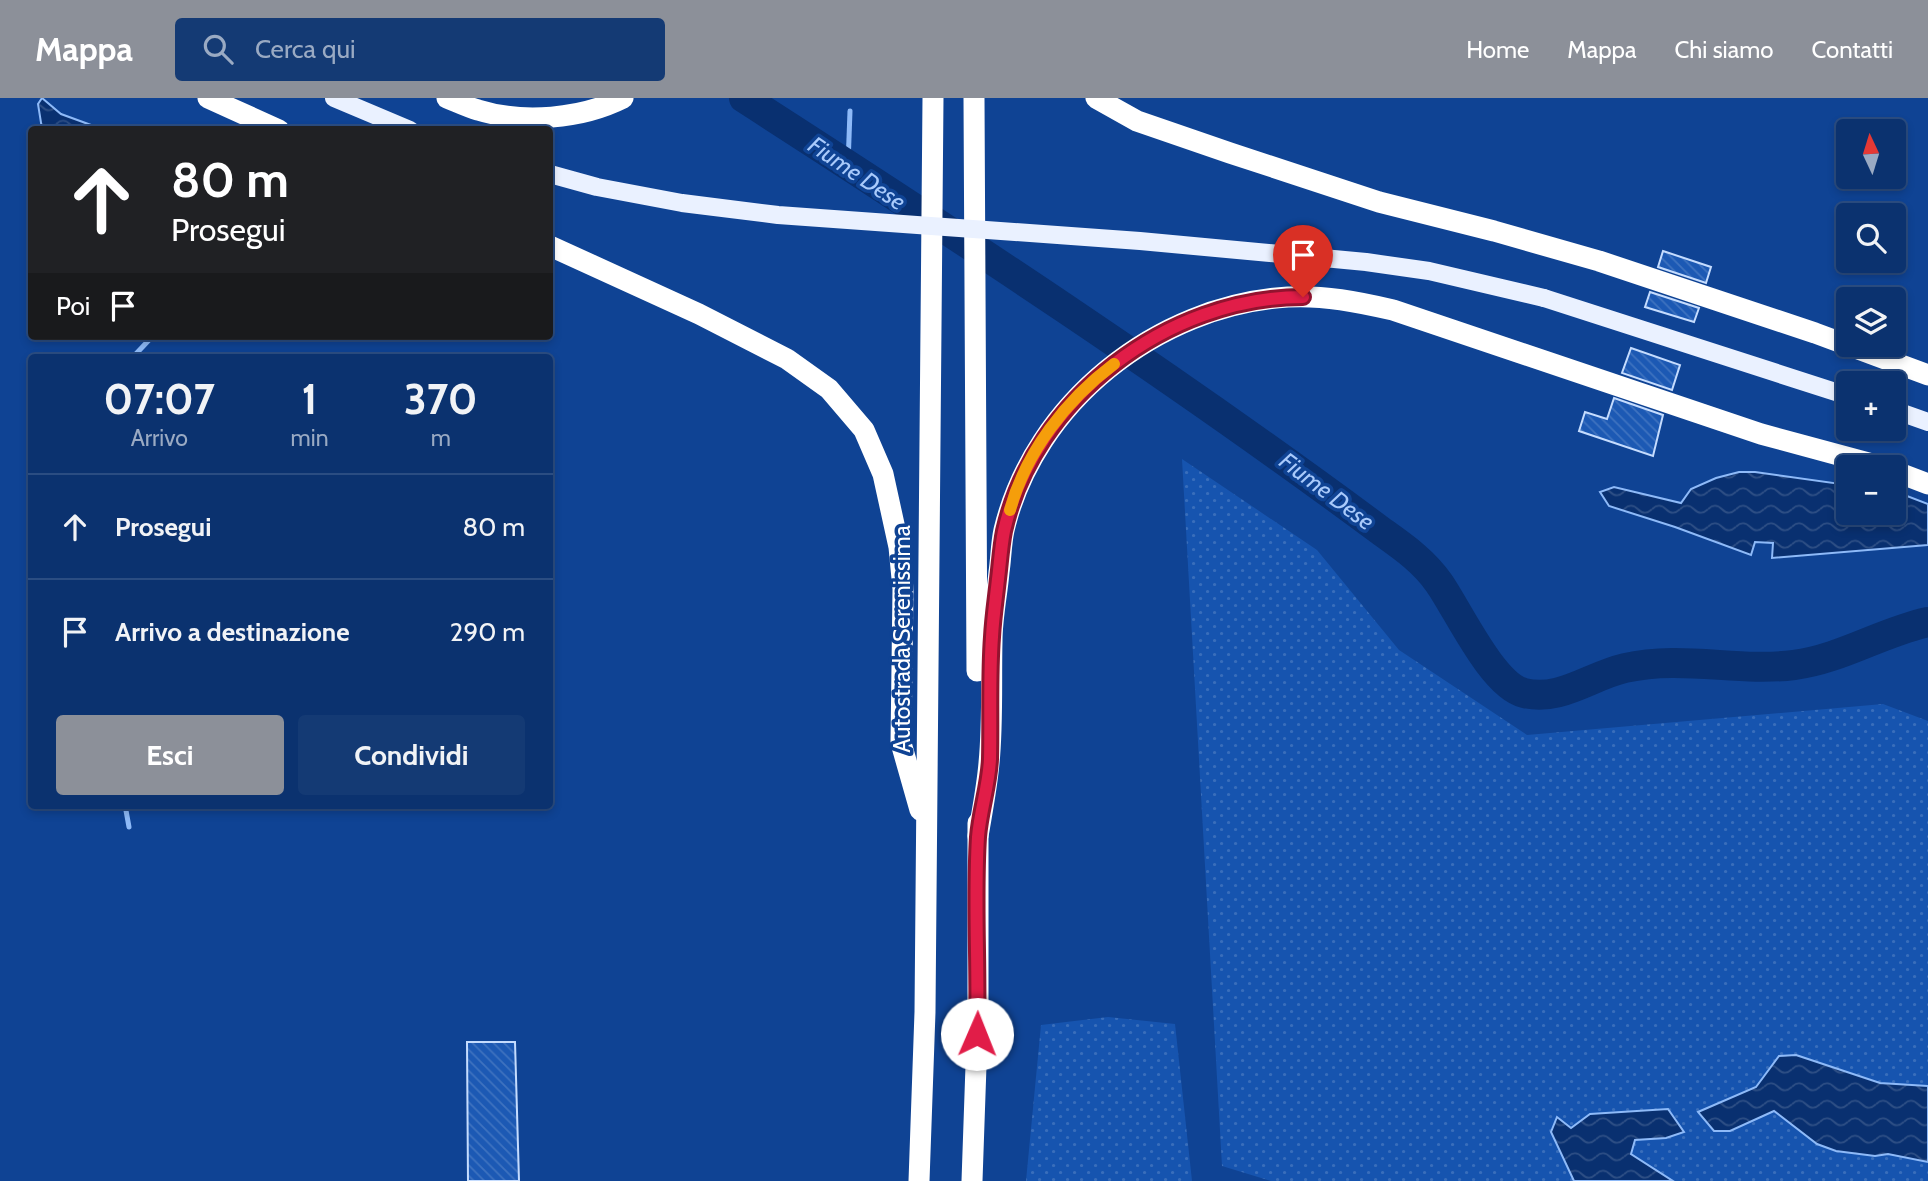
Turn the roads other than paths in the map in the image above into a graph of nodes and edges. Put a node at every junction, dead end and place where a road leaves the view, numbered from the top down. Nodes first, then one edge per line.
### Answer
1 (208, 98) edge
2 (334, 98) edge
3 (447, 98) edge
4 (623, 98) edge
5 (933, 98) edge
6 (974, 98) edge
7 (1096, 98) edge
8 (270, 126) edge
9 (400, 126) edge
10 (553, 175) edge
11 (553, 247) edge
12 (1928, 375) edge
13 (1836, 392) edge
14 (1906, 414) edge
15 (1928, 422) edge
16 (1839, 455) edge
17 (1906, 476) edge
18 (1928, 484) edge
19 (927, 834) junction
20 (978, 836) junction
21 (919, 1181) edge
22 (972, 1181) edge

1 - 8 highway
2 - 9 main road
3 - 4 highway
5 - 19 highway, Autostrada Serenissima
6 - 20 highway
7 - 12 highway
10 - 13 main road, bridge
11 - 19 highway
14 - 15 main road
16 - 20 highway
17 - 18 highway
19 - 21 highway, Autostrada Serenissima
20 - 22 highway

